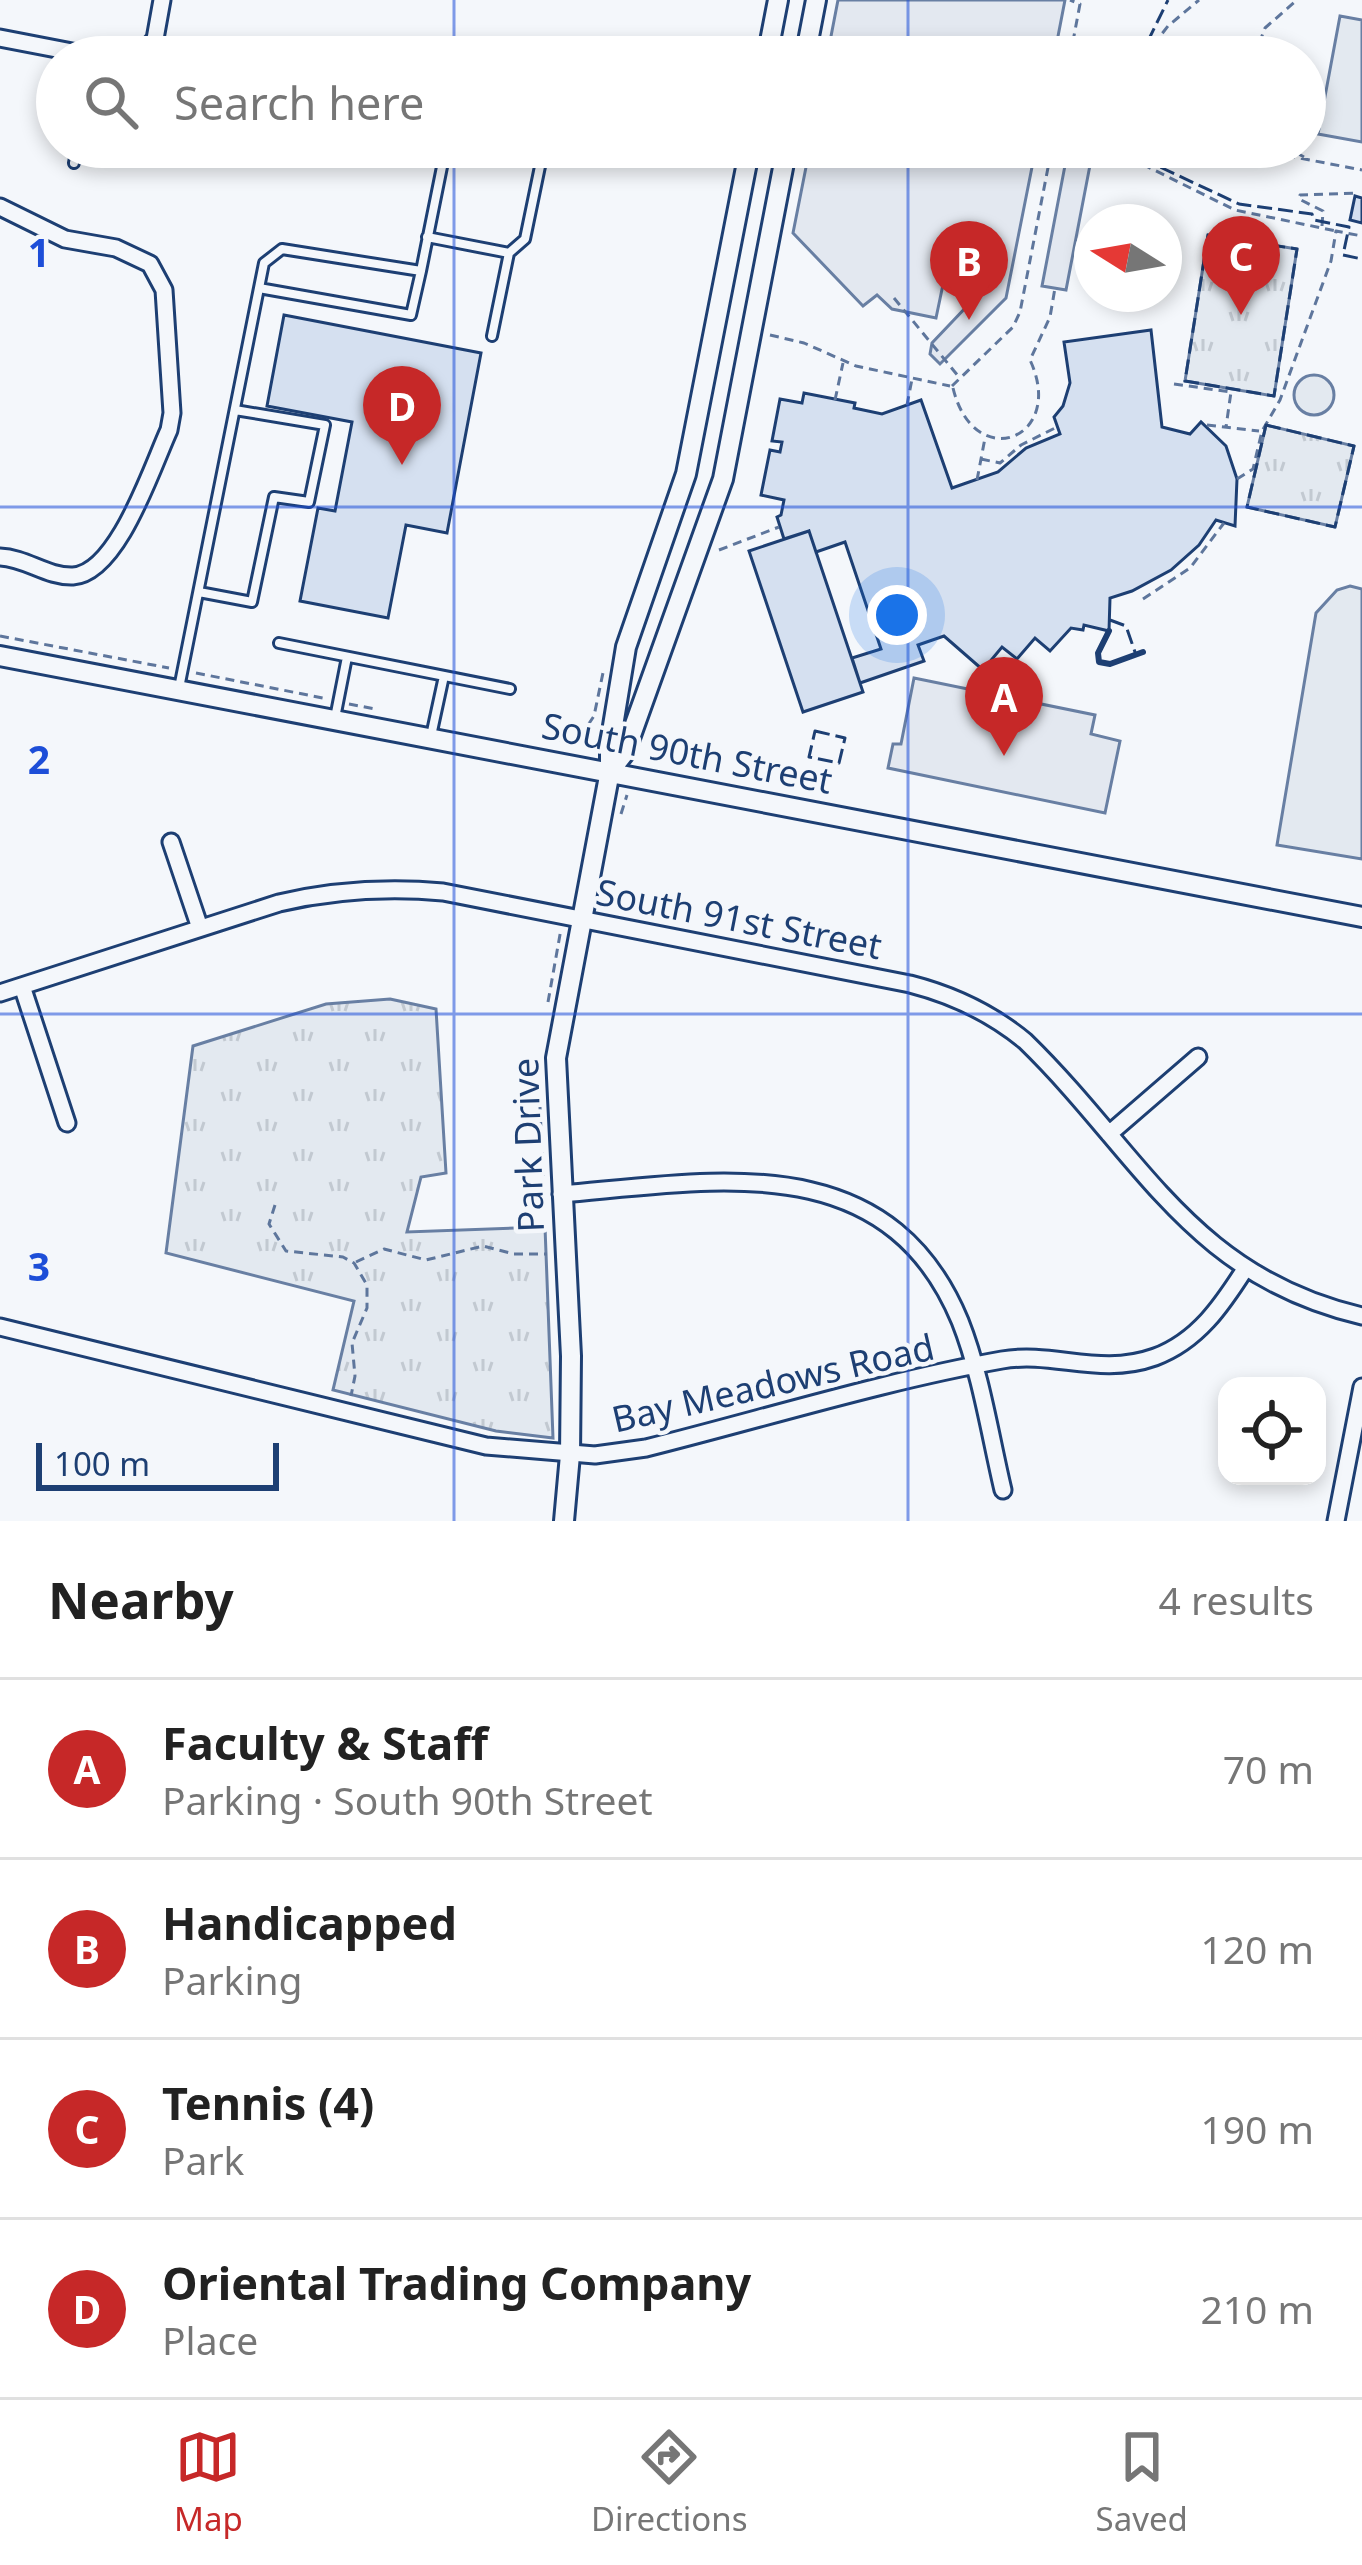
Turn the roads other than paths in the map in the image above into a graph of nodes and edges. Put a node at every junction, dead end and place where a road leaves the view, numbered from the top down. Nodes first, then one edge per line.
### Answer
1 (162, 0) edge
2 (778, 0) edge
3 (816, 0) edge
4 (151, 36) edge
5 (771, 36) edge
6 (809, 36) edge
7 (0, 38) edge
8 (36, 45) edge
9 (442, 168) edge
10 (540, 168) edge
11 (746, 168) edge
12 (783, 168) edge
13 (0, 206) edge
14 (427, 237) junction
15 (509, 253) junction
16 (421, 271) junction
17 (259, 288) junction
18 (492, 335) dead end
19 (235, 410) junction
20 (0, 556) edge
21 (199, 592) junction
22 (279, 643) dead end
23 (0, 656) edge
24 (347, 657) junction
25 (444, 676) junction
26 (181, 680) junction
27 (510, 689) dead end
28 (337, 710) junction
29 (431, 737) junction
30 (610, 771) junction
31 (171, 842) dead end
32 (1362, 917) edge
33 (580, 918) junction
34 (200, 928) junction
35 (22, 986) junction
36 (0, 993) edge
37 (1198, 1057) dead end
38 (67, 1123) dead end
39 (1109, 1134) junction
40 (561, 1194) junction
41 (1245, 1269) junction
42 (1362, 1316) edge
43 (0, 1328) edge
44 (973, 1366) junction
45 (1362, 1387) edge
46 (570, 1455) junction
47 (1003, 1490) dead end
48 (565, 1521) edge
49 (1336, 1521) edge

1 - 4 street
2 - 5 street
3 - 6 street
7 - 8 street
9 - 14 lane
10 - 15 lane
11 - 30 street, Park Drive
12 - 30 street, Park Drive
13 - 20 street
14 - 15 lane
14 - 16 lane
15 - 18 lane
16 - 17 lane
16 - 17 lane
17 - 19 lane
19 - 21 lane
19 - 21 lane
21 - 26 lane
22 - 24 lane
23 - 26 street, South 90th Street
24 - 25 lane
24 - 28 lane
25 - 27 lane
25 - 29 lane
26 - 28 street, South 90th Street
28 - 29 street, South 90th Street
29 - 30 street, South 90th Street
30 - 32 street, South 90th Street
30 - 33 street, Park Drive
31 - 34 street
33 - 34 street, South 91st Street
33 - 39 street, South 91st Street
33 - 40 street, Park Drive
34 - 35 street, South 91st Street
35 - 36 street, South 91st Street
35 - 38 street
37 - 39 street
39 - 41 street, South 91st Street
40 - 44 street
40 - 46 street, Park Drive
41 - 42 street, South 91st Street
41 - 44 street, Bay Meadows Road
43 - 46 street, Bay Meadows Road
44 - 46 street, Bay Meadows Road
44 - 47 street
45 - 49 street
46 - 48 street, Park Drive

